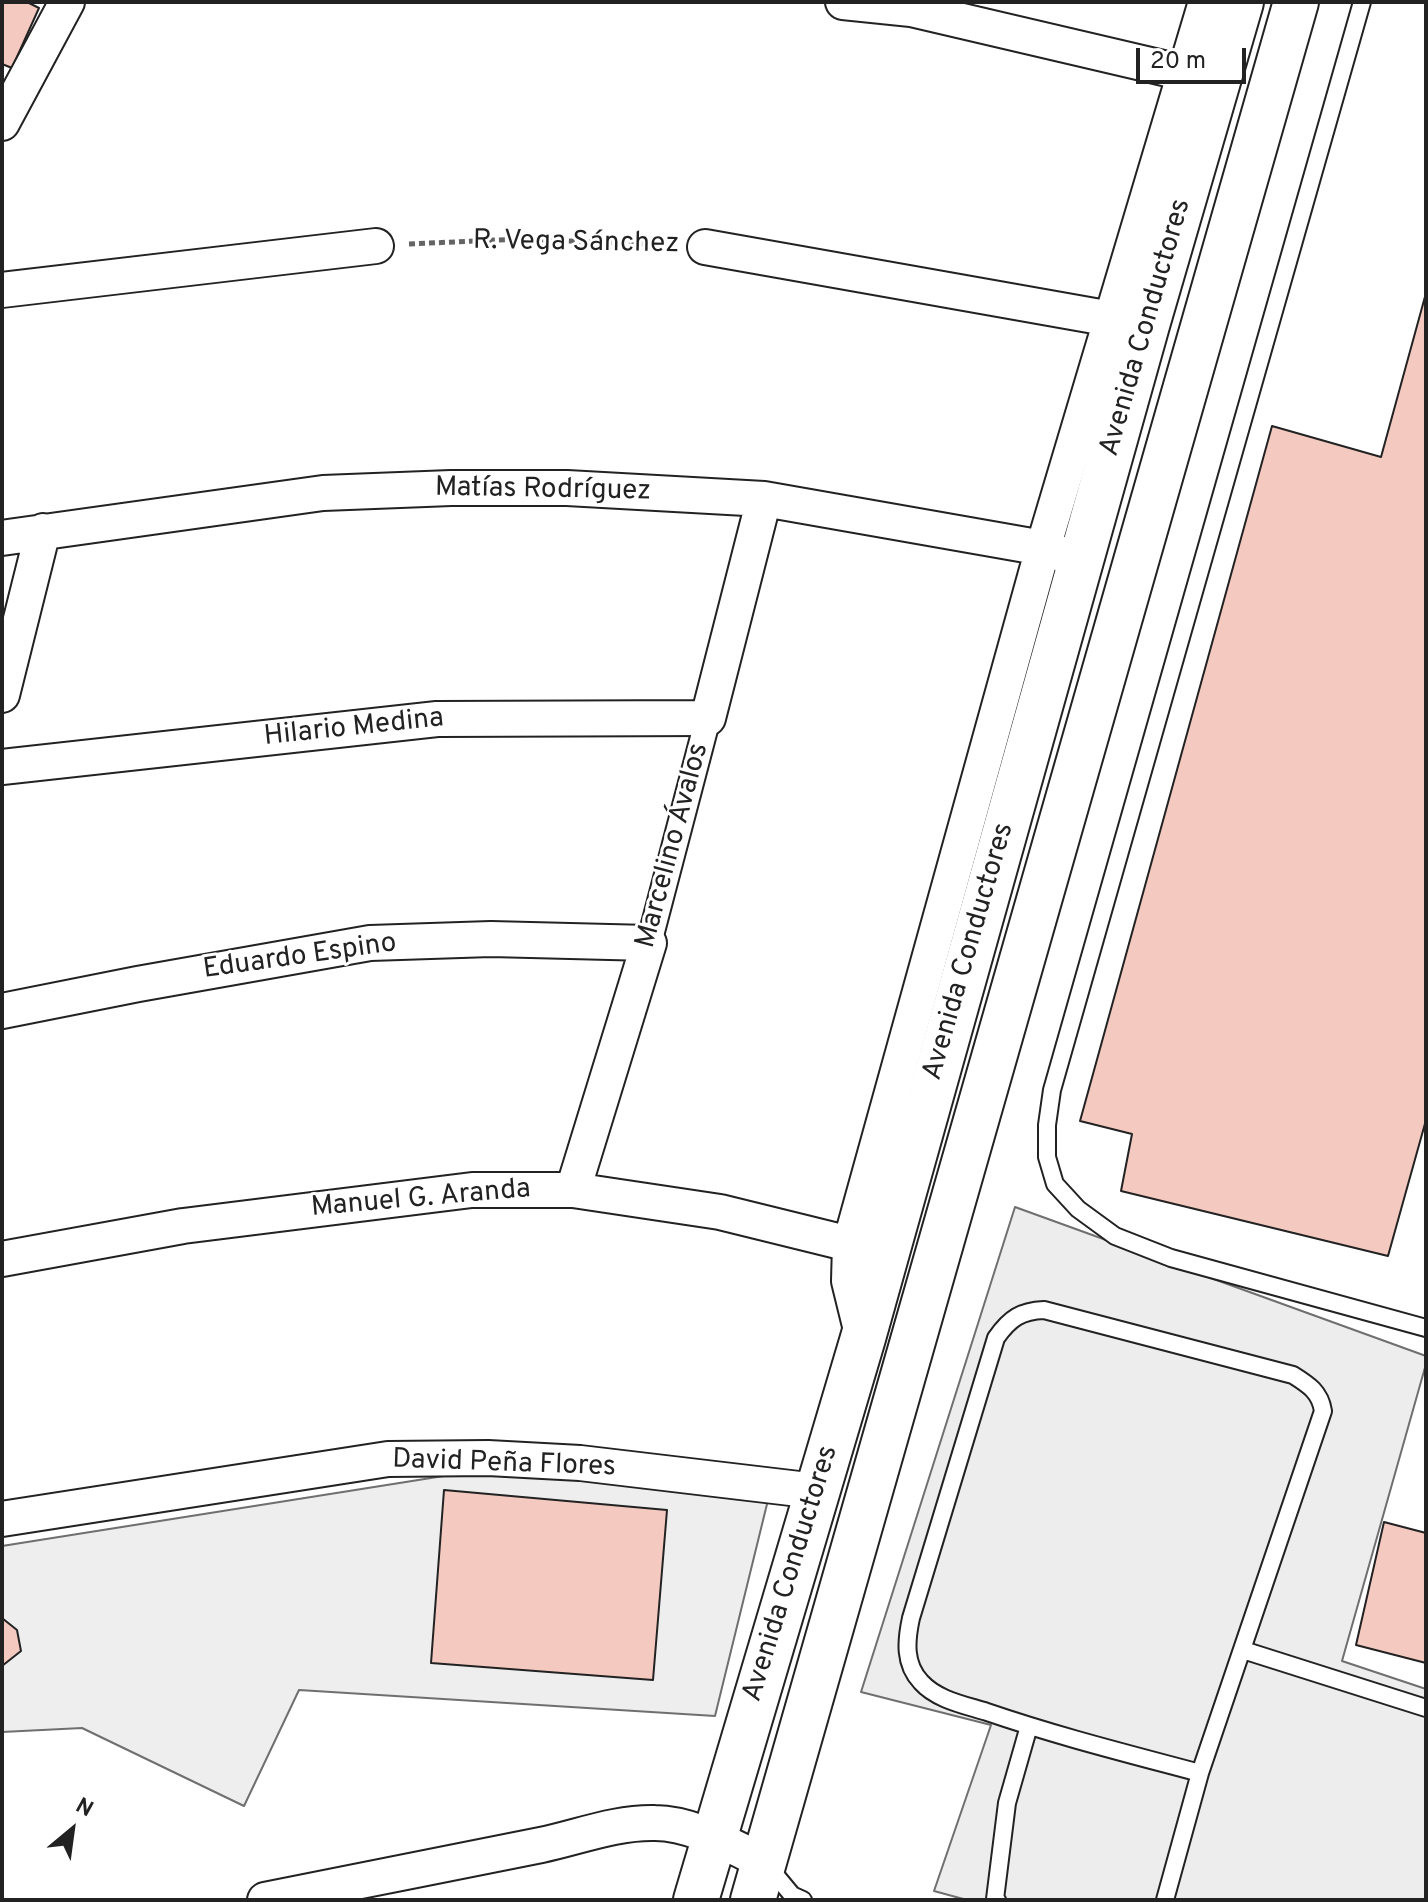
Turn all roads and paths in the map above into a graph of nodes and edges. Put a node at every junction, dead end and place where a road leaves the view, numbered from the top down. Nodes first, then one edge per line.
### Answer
1 (68, 2) edge
2 (843, 2) edge
3 (1206, 2) edge
4 (1241, 2) edge
5 (1296, 2) edge
6 (1362, 2) edge
7 (912, 6) edge
8 (1202, 77) junction
9 (2, 123) edge
10 (376, 246) joint
11 (705, 247) joint
12 (2, 290) edge
13 (1129, 322) junction
14 (764, 499) junction
15 (43, 531) junction
16 (2, 538) edge
17 (1062, 554) junction
18 (2, 695) edge
19 (708, 718) junction
20 (2, 767) edge
21 (649, 943) junction
22 (2, 1011) edge
23 (573, 1190) junction
24 (867, 1248) junction
25 (2, 1259) edge
26 (1426, 1328) edge
27 (816, 1491) junction
28 (2, 1519) edge
29 (1243, 1650) junction
30 (1426, 1708) edge
31 (1029, 1726) junction
32 (1200, 1773) junction
33 (713, 1838) junction
34 (759, 1881) edge
35 (265, 1900) edge
36 (696, 1900) edge
37 (803, 1900) edge
38 (997, 1900) edge
39 (1165, 1900) edge

1 - 9 street
2 - 7 street
3 - 8 street
4 - 8 main road, Avenida Conductores
5 - 34 main road, Avenida Conductores
6 - 26 lane
7 - 8 street
8 - 13 main road, Avenida Conductores
10 - 11 path, R. Vega Sánchez
10 - 12 street
11 - 13 street, R. Vega Sánchez
13 - 17 main road, Avenida Conductores
14 - 15 street, Matías Rodríguez
14 - 17 street, Matías Rodríguez
14 - 19 street, Marcelino Ávalos
15 - 16 street, Matías Rodríguez
15 - 18 street
17 - 24 main road, Avenida Conductores
19 - 20 street, Hilario Medina
19 - 21 street, Marcelino Ávalos
21 - 22 street, Eduardo Espino
21 - 23 street, Marcelino Ávalos
23 - 24 street, Manuel G. Aranda
23 - 25 street, Manuel G. Aranda
24 - 27 main road, Avenida Conductores
27 - 28 street, David Peña Flores
27 - 33 main road, Avenida Conductores
29 - 30 lane
29 - 31 lane
29 - 32 lane
31 - 32 lane
31 - 38 lane
32 - 39 lane
33 - 34 street
33 - 35 street
33 - 36 main road, Avenida Conductores
34 - 37 lane

